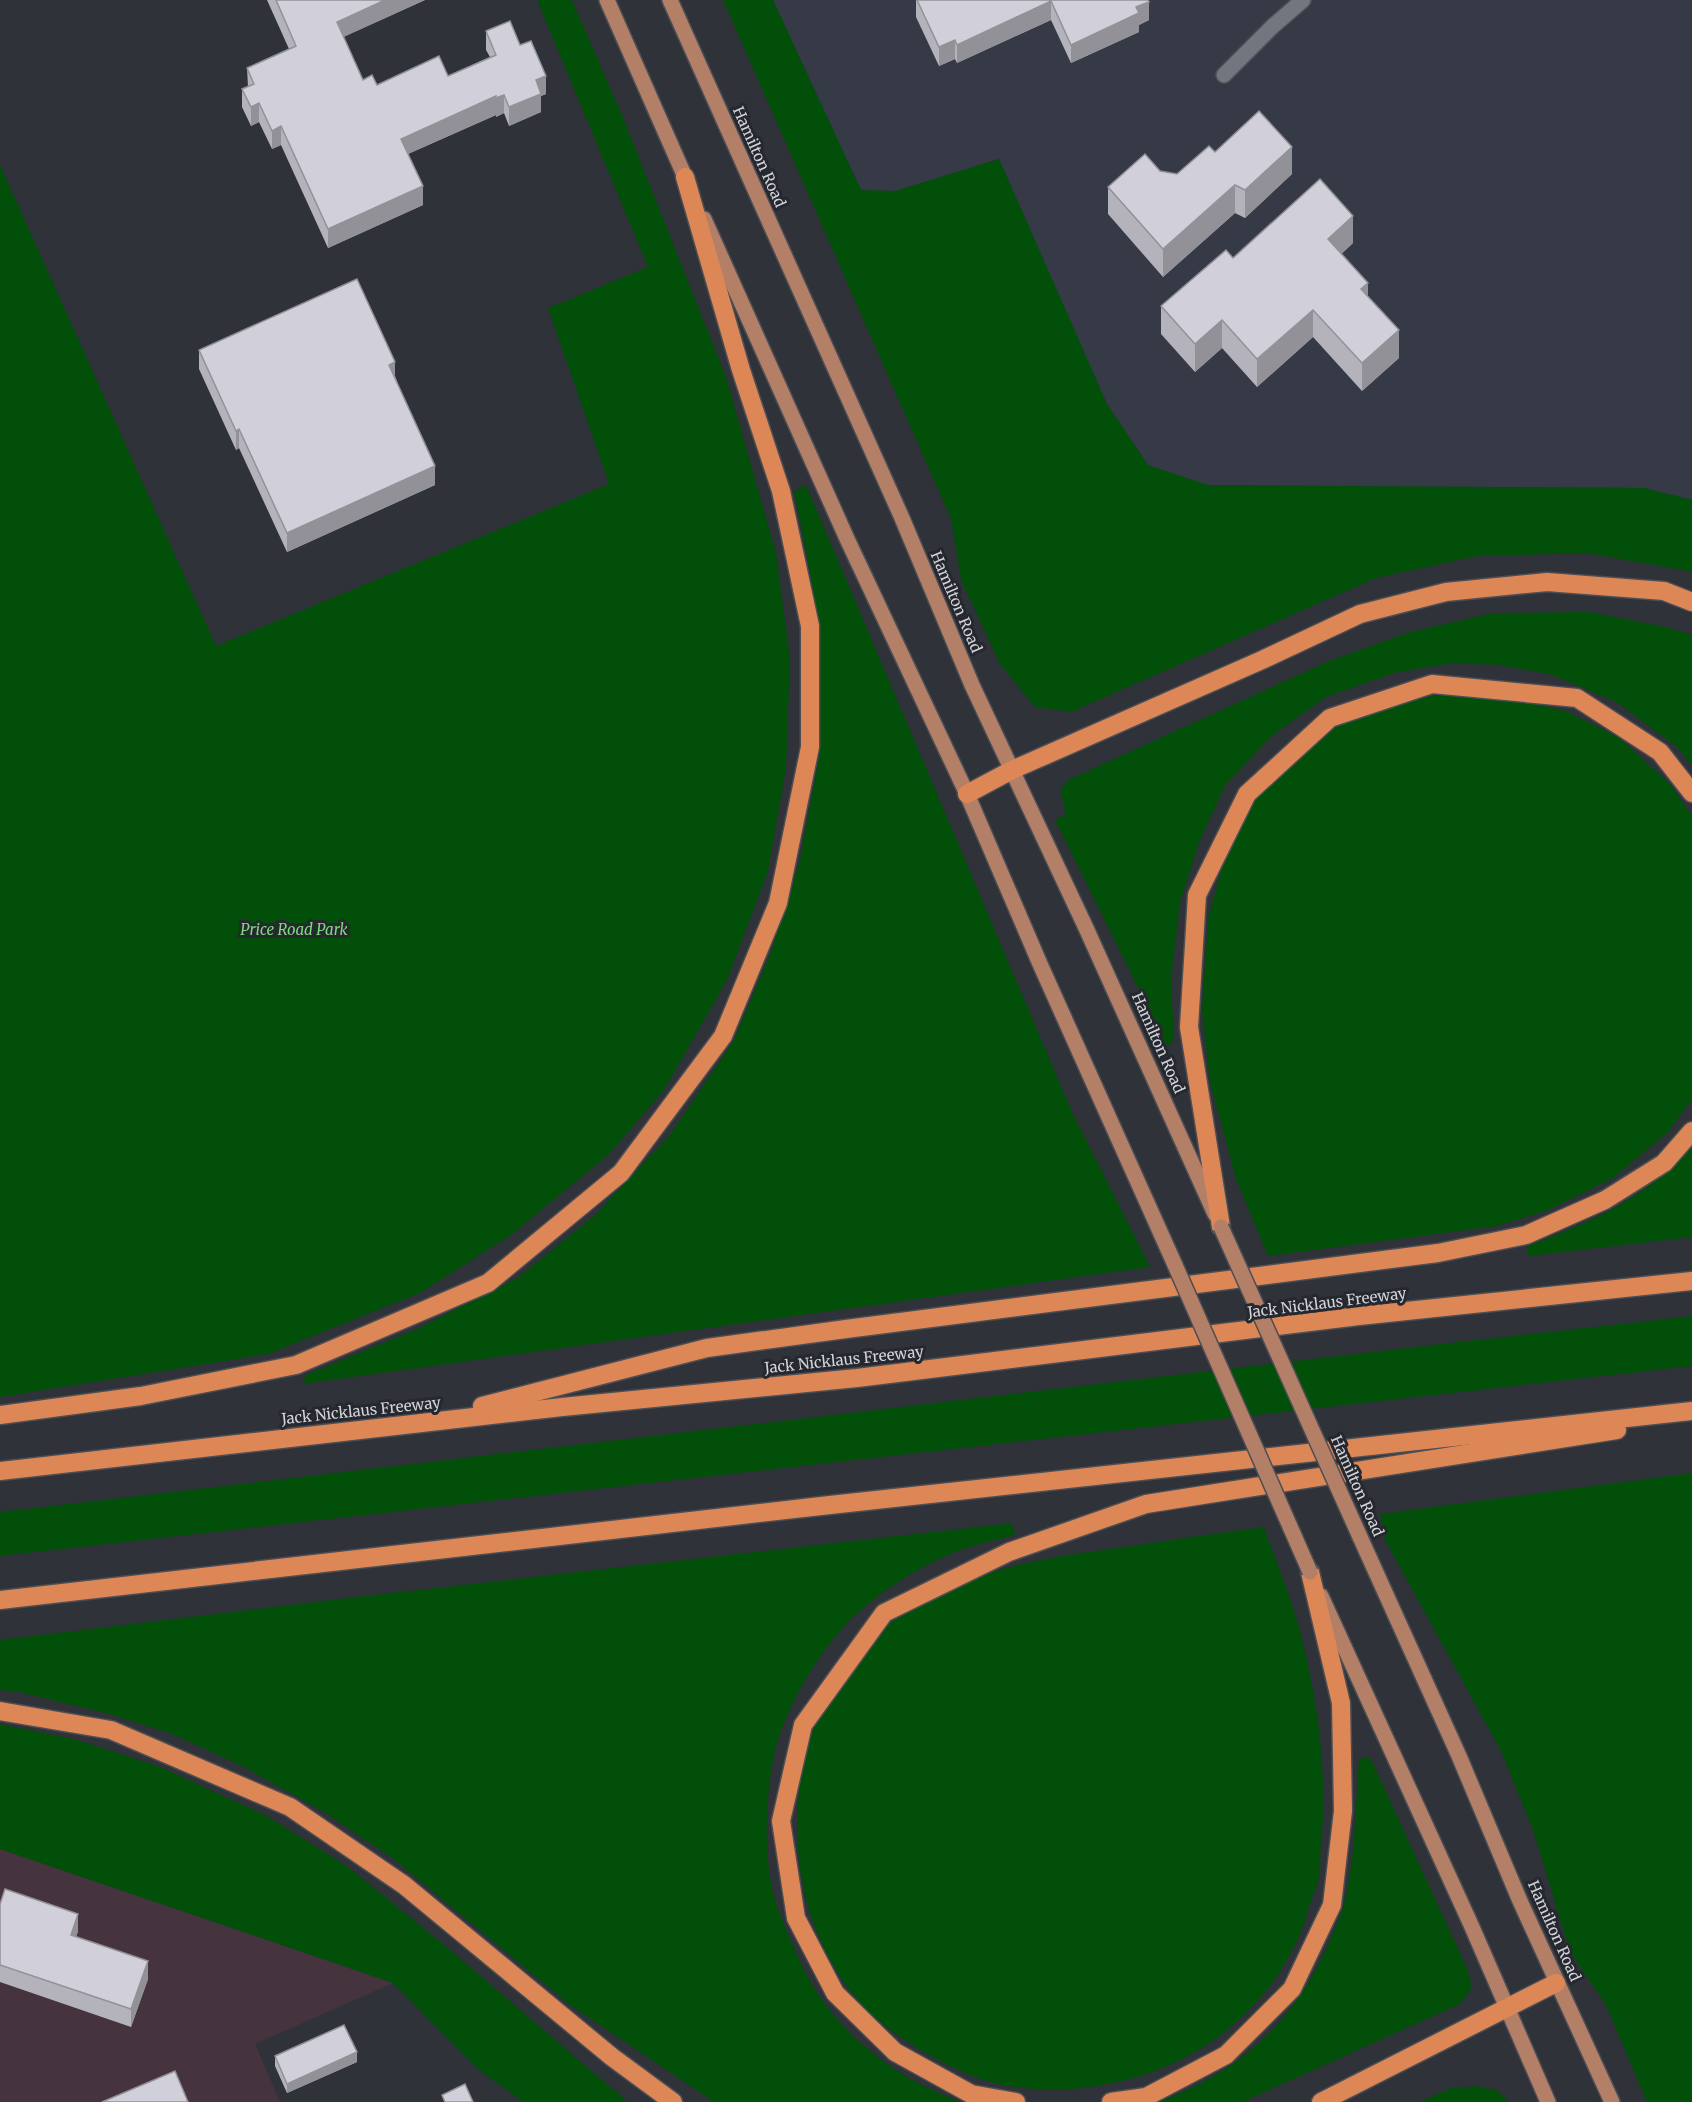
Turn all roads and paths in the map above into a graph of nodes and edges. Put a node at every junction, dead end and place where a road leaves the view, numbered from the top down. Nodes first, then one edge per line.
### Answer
1 (607, 0) edge
2 (670, 0) edge
3 (1303, 0) edge
4 (1224, 75) dead end
5 (685, 177) junction
6 (1692, 602) edge
7 (1012, 770) junction
8 (1692, 793) edge
9 (967, 794) junction
10 (1692, 1131) edge
11 (1221, 1227) junction
12 (1692, 1281) edge
13 (1692, 1411) edge
14 (0, 1415) edge
15 (1692, 1419) edge
16 (417, 1423) junction
17 (0, 1471) edge
18 (1310, 1572) junction
19 (0, 1600) edge
20 (0, 1711) edge
21 (1556, 1983) junction
22 (1506, 2009) junction
23 (673, 2102) edge
24 (1016, 2102) edge
25 (1111, 2102) edge
26 (1321, 2102) edge
27 (1548, 2102) edge
28 (1612, 2102) edge

1 - 5 main road
2 - 7 main road, Hamilton Road
3 - 4 street
5 - 9 main road
5 - 14 highway
6 - 7 highway
7 - 9 highway
7 - 11 main road, Hamilton Road
8 - 11 highway
9 - 18 main road, bridge
10 - 16 highway
11 - 21 main road, Hamilton Road, bridge
12 - 16 highway, Jack Nicklaus Freeway
13 - 19 highway
15 - 24 highway
16 - 17 highway, Jack Nicklaus Freeway
18 - 22 main road
18 - 25 highway
20 - 23 highway
21 - 22 highway
21 - 28 main road, Hamilton Road
22 - 26 highway
22 - 27 main road

